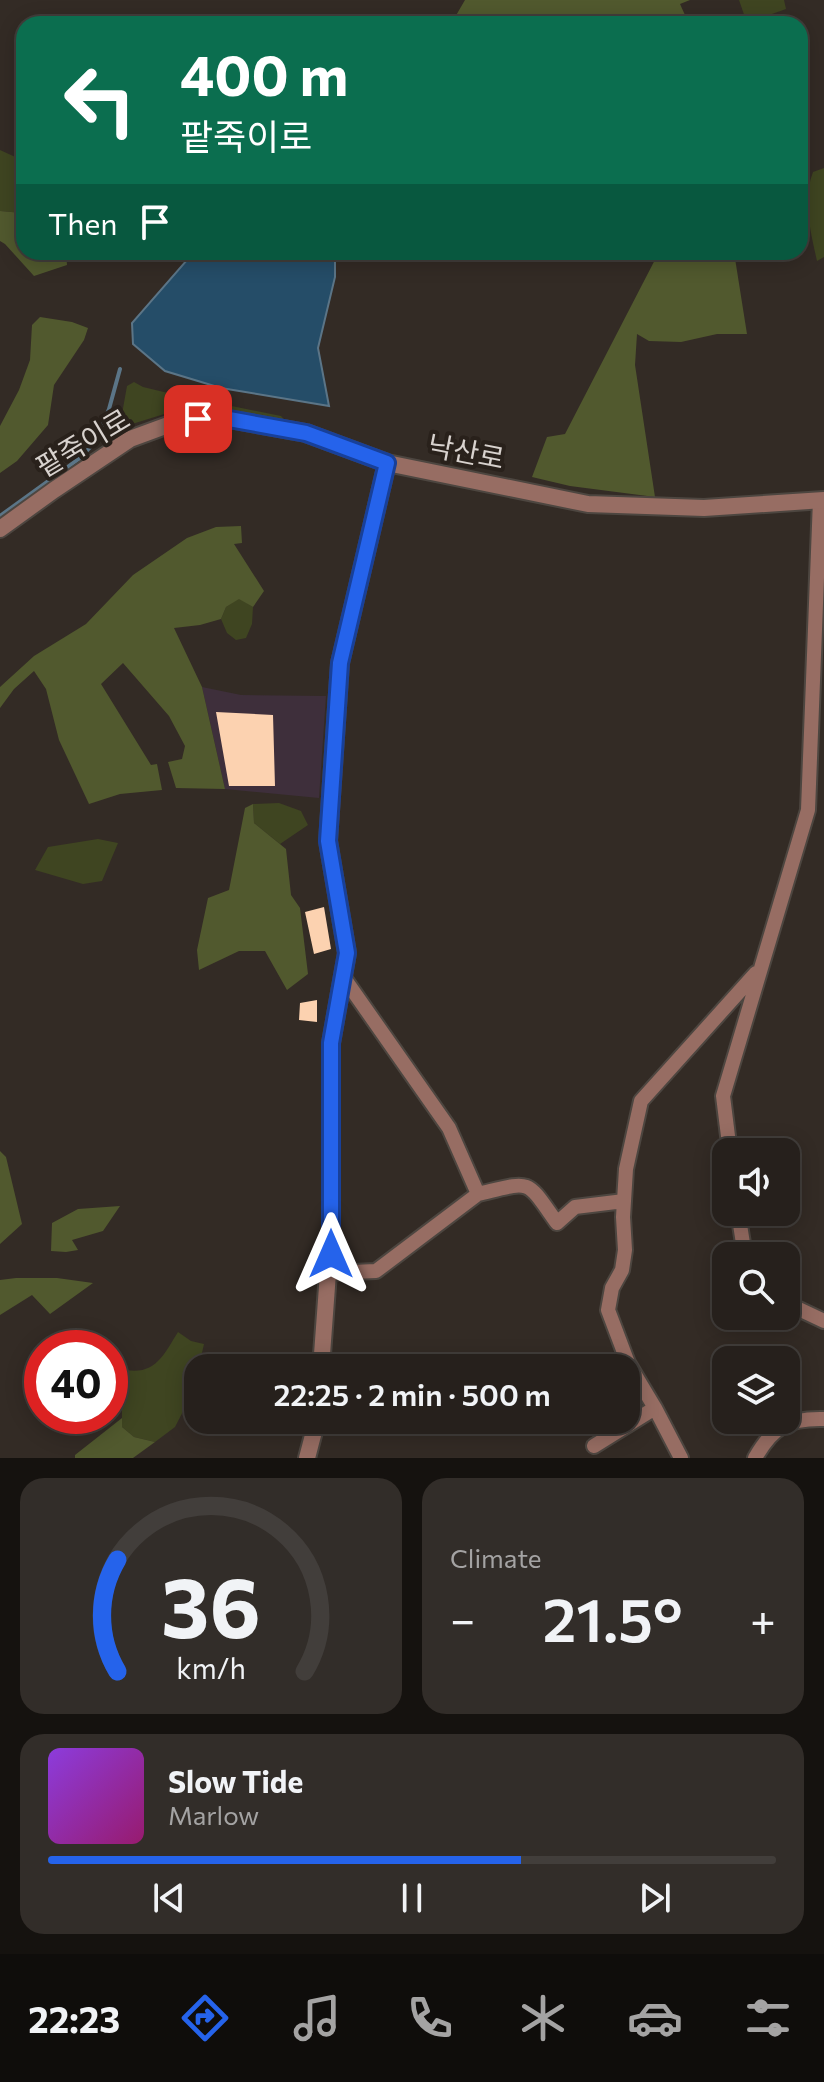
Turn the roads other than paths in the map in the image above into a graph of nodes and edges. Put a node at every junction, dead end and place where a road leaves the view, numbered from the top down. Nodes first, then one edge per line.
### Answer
1 (387, 463) junction
2 (822, 500) edge
3 (0, 529) edge
4 (759, 969) junction
5 (344, 978) junction
6 (728, 1138) edge
7 (478, 1194) junction
8 (624, 1201) junction
9 (328, 1273) junction
10 (800, 1310) edge
11 (824, 1321) edge
12 (322, 1354) edge
13 (655, 1408) junction
14 (824, 1419) edge
15 (313, 1434) edge
16 (594, 1446) dead end
17 (307, 1458) edge
18 (681, 1458) edge
19 (755, 1458) edge

1 - 2 street, 낙산로
1 - 3 street, 팥죽이로
1 - 5 street, 낙산로
2 - 4 street
4 - 6 street
4 - 8 street
5 - 7 street
5 - 9 street, 낙산로
7 - 8 street
7 - 9 street
8 - 13 street
9 - 12 street, 낙산로
10 - 11 street
13 - 16 street
13 - 18 street
14 - 19 street
15 - 17 street

